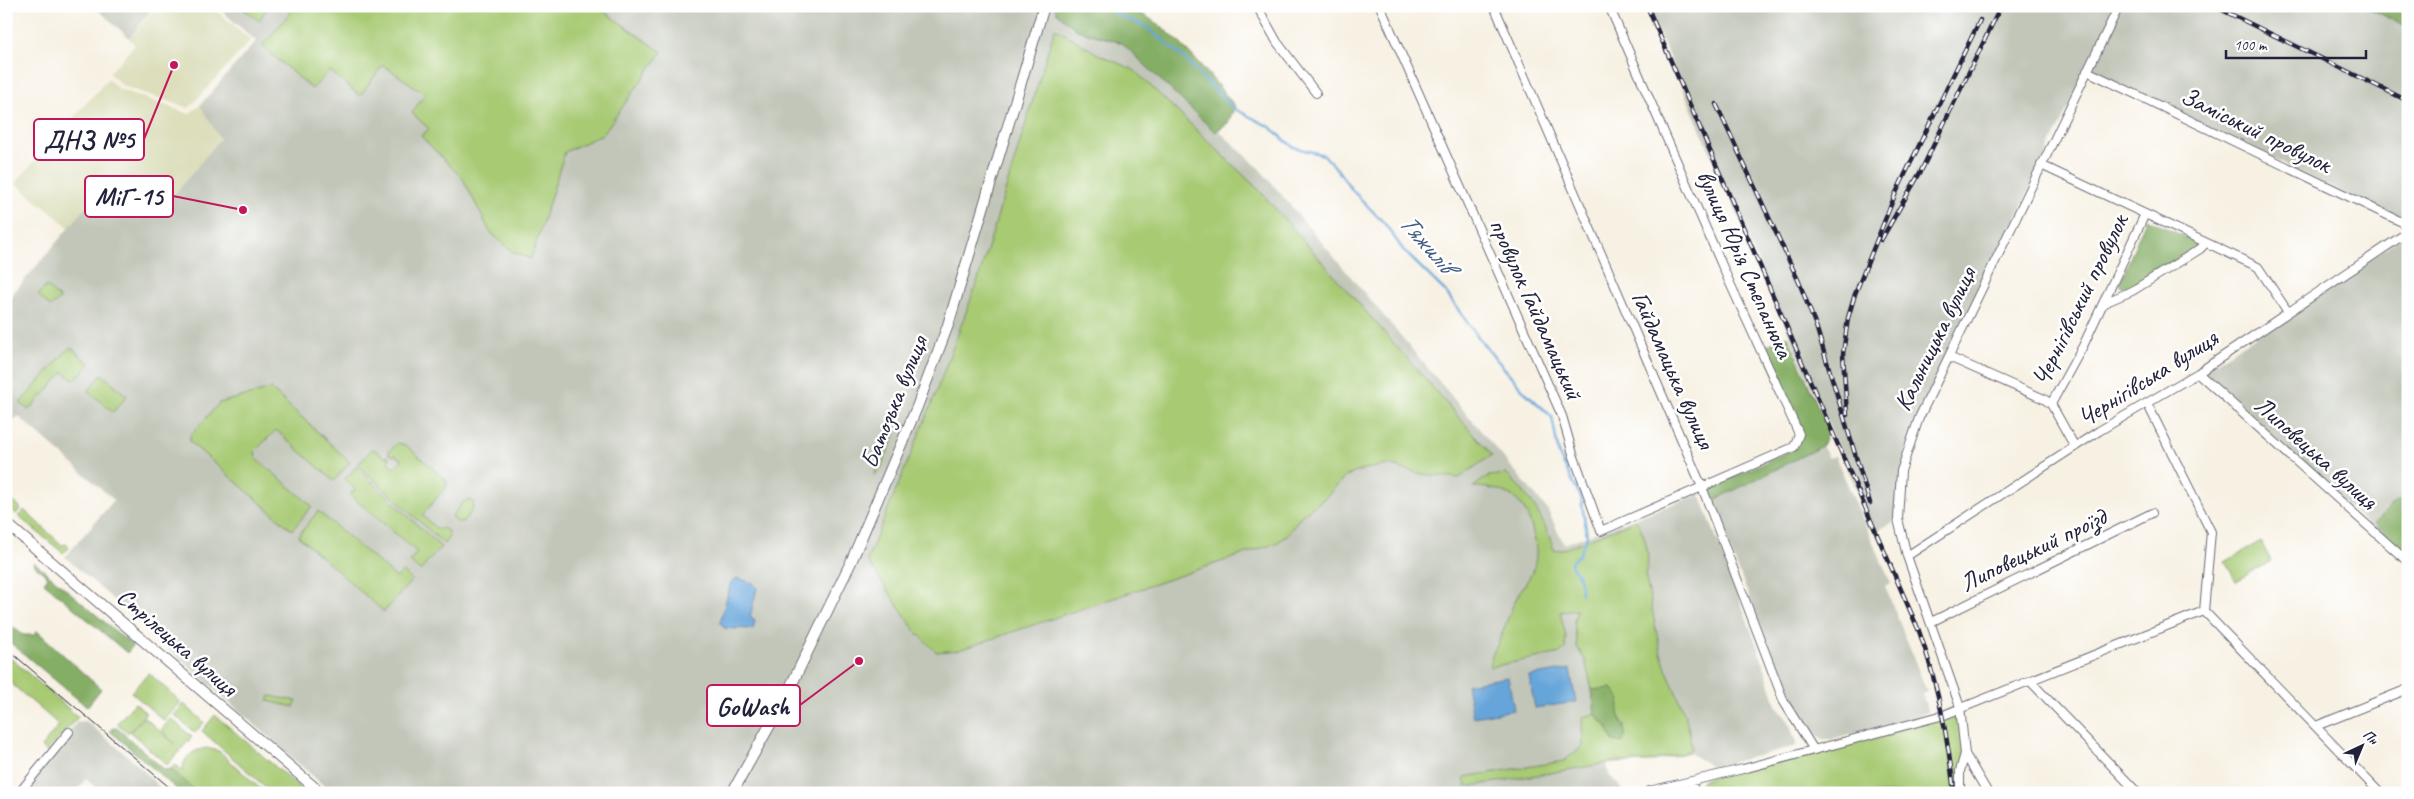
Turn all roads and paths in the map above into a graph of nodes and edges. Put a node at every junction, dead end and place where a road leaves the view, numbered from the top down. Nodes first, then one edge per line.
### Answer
1 (1044, 6) edge
2 (1257, 6) edge
3 (1380, 6) edge
4 (1494, 6) edge
5 (1610, 6) edge
6 (2119, 6) edge
7 (2087, 70) junction
8 (1316, 93) dead end
9 (2041, 165) junction
10 (2144, 214) junction
11 (2408, 225) edge
12 (2408, 232) edge
13 (2206, 243) junction
14 (2104, 304) junction
15 (2288, 312) junction
16 (1949, 357) junction
17 (2198, 373) junction
18 (2146, 403) junction
19 (2051, 404) junction
20 (2075, 447) junction
21 (1702, 487) junction
22 (2152, 513) dead end
23 (6, 523) edge
24 (1907, 556) junction
25 (2408, 562) edge
26 (2204, 611) junction
27 (1931, 622) junction
28 (2031, 682) junction
29 (2408, 690) edge
30 (1960, 707) junction
31 (2316, 726) junction
32 (69, 732) dead end
33 (1814, 750) junction
34 (1965, 754) junction
35 (1692, 782) junction
36 (1649, 791) dead end
37 (19, 793) edge
38 (321, 793) edge
39 (732, 793) edge
40 (1694, 793) edge
41 (1960, 793) edge
42 (1988, 793) edge
43 (2138, 793) edge
44 (2380, 793) edge

1 - 39 street, Батозька вулиця
2 - 8 street
3 - 21 street, провулок Гайдамацький
4 - 21 street, Гайдамацька вулиця
5 - 21 street, вулиця Юрія Степанюка
6 - 7 street, Кальницька вулиця
7 - 9 street, Кальницька вулиця
7 - 11 street, Заміський провулок
9 - 10 street, Чернігівський провулок
9 - 16 street, Кальницька вулиця
10 - 13 street, Чернігівський провулок
10 - 14 street, Чернігівський провулок
12 - 15 street, Чернігівська вулиця
13 - 14 street
13 - 15 street, Чернігівський провулок
14 - 19 street, Чернігівський провулок
15 - 17 street, Чернігівська вулиця
16 - 19 street
16 - 24 street, Кальницька вулиця
17 - 18 street, Чернігівська вулиця
17 - 25 street, Липовецька вулиця
18 - 20 street, Чернігівська вулиця
18 - 26 street
19 - 20 street
20 - 24 street, Чернігівська вулиця
21 - 33 street, Гайдамацька вулиця
22 - 27 street, Липовецький проїзд
23 - 38 street, Стрілецька вулиця
24 - 27 street, Кальницька вулиця
26 - 28 street
26 - 31 street
27 - 30 street, Кальницька вулиця
28 - 30 street
28 - 43 street
29 - 31 street
30 - 33 street
30 - 34 street, Кальницька вулиця
31 - 44 street
32 - 37 street
33 - 35 street
34 - 41 street
34 - 42 street
35 - 36 street
35 - 40 street

